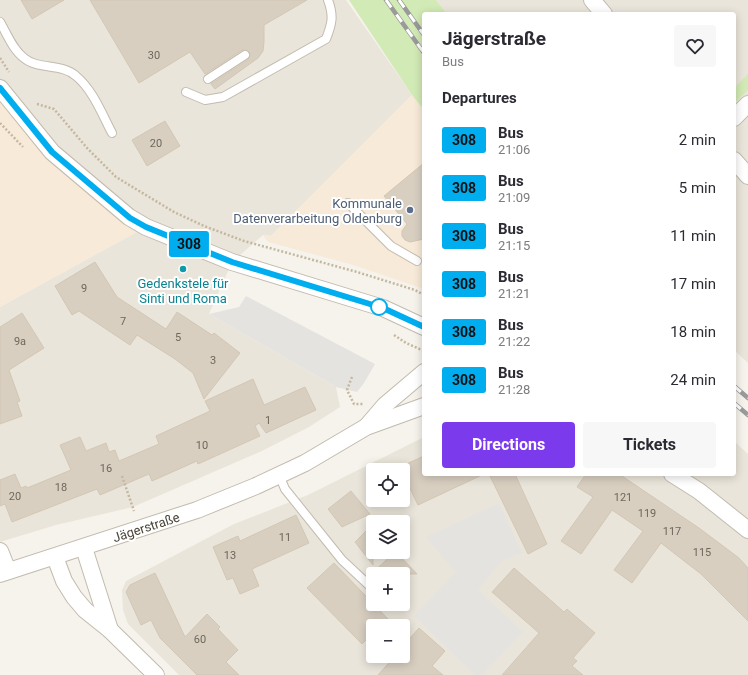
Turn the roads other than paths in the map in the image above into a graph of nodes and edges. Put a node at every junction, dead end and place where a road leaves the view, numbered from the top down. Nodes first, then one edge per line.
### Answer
1 (328, 0) edge
2 (592, 0) edge
3 (602, 12) edge
4 (0, 22) edge
5 (245, 55) dead end
6 (208, 79) dead end
7 (0, 88) edge
8 (186, 92) dead end
9 (748, 104) edge
10 (736, 116) edge
11 (112, 133) dead end
12 (736, 162) edge
13 (748, 176) edge
14 (348, 203) dead end
15 (417, 261) dead end
16 (422, 326) edge
17 (422, 374) edge
18 (422, 407) edge
19 (366, 427) junction
20 (279, 475) junction
21 (675, 476) edge
22 (748, 530) edge
23 (84, 548) junction
24 (0, 551) edge
25 (55, 557) junction
26 (4, 573) edge
27 (366, 582) edge
28 (110, 630) junction
29 (156, 675) edge

1 - 8 lane
2 - 3 street
4 - 11 lane
5 - 6 lane
7 - 16 street
9 - 10 street
12 - 13 street
14 - 15 lane
17 - 19 street, Jägerstraße
18 - 19 street, Jägerstraße
19 - 20 street, Jägerstraße
20 - 23 street, Jägerstraße
20 - 27 lane
21 - 22 street
23 - 25 street, Jägerstraße
23 - 28 street
24 - 26 street, Jägerstraße
25 - 26 street, Jägerstraße
25 - 28 street
28 - 29 street

